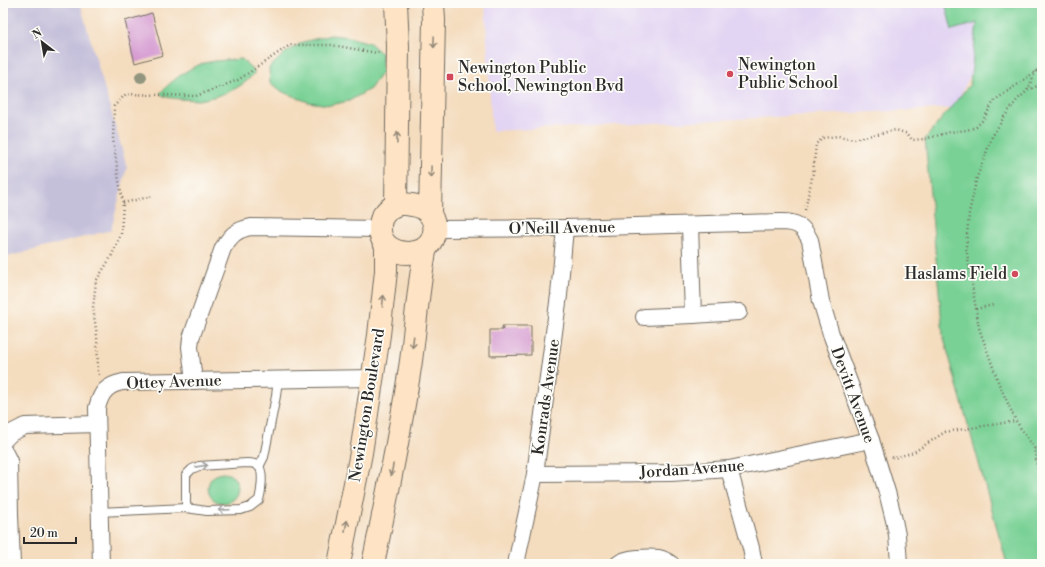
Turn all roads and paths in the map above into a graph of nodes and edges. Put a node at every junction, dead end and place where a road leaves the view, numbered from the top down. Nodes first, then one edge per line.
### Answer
1 (396, 3) edge
2 (434, 3) edge
3 (398, 46) junction
4 (1042, 67) edge
5 (1036, 71) junction
6 (1042, 84) edge
7 (1027, 91) junction
8 (153, 196) dead end
9 (123, 203) junction
10 (396, 205) junction
11 (690, 225) junction
12 (565, 228) junction
13 (802, 228) junction
14 (430, 230) junction
15 (383, 237) junction
16 (993, 305) dead end
17 (976, 308) junction
18 (739, 312) dead end
19 (693, 315) junction
20 (644, 317) dead end
21 (373, 378) junction
22 (278, 379) junction
23 (194, 380) junction
24 (103, 392) junction
25 (1016, 421) junction
26 (97, 424) junction
27 (3, 441) edge
28 (872, 443) junction
29 (1034, 448) junction
30 (3, 449) edge
31 (1042, 458) edge
32 (259, 467) junction
33 (729, 469) junction
34 (535, 474) junction
35 (1042, 478) edge
36 (186, 508) junction
37 (99, 512) junction
38 (6, 514) edge
39 (12, 564) edge
40 (101, 564) edge
41 (339, 564) edge
42 (373, 564) edge
43 (516, 564) edge
44 (618, 564) edge
45 (671, 564) edge
46 (754, 564) edge
47 (899, 564) edge

1 - 3 street
2 -> 14 street
3 - 9 path
10 -> 3 street
4 - 5 path
5 - 7 path
5 - 13 path
6 - 7 path
7 - 17 path
8 - 9 path
9 - 24 path
10 - 14 street
10 - 15 street
11 - 12 street, O'Neill Avenue
11 - 13 street, O'Neill Avenue
11 - 19 street
12 - 14 street, O'Neill Avenue
12 - 34 street, Konrads Avenue
13 - 28 street, Devitt Avenue
14 - 15 street
14 -> 42 street
21 -> 15 street, Newington Boulevard
15 - 23 street
16 - 17 path
17 - 25 path
18 - 19 street
19 - 20 street
21 - 22 street, Ottey Avenue
41 -> 21 street, Newington Boulevard
22 - 23 street, Ottey Avenue
22 - 32 lane
23 - 24 street, Ottey Avenue
24 - 26 street, Ottey Avenue
25 - 28 path
25 - 29 path
26 - 27 street
26 - 37 street, Ottey Avenue
28 - 33 street, Jordan Avenue
28 - 47 street, Devitt Avenue
29 - 31 path
29 - 35 path
30 - 38 street
32 -> 36 lane
36 -> 32 lane
33 - 34 street, Jordan Avenue
33 - 46 street
34 - 43 street, Konrads Avenue
36 - 37 lane
37 - 40 street, Ottey Avenue
38 - 39 street
44 - 45 street

